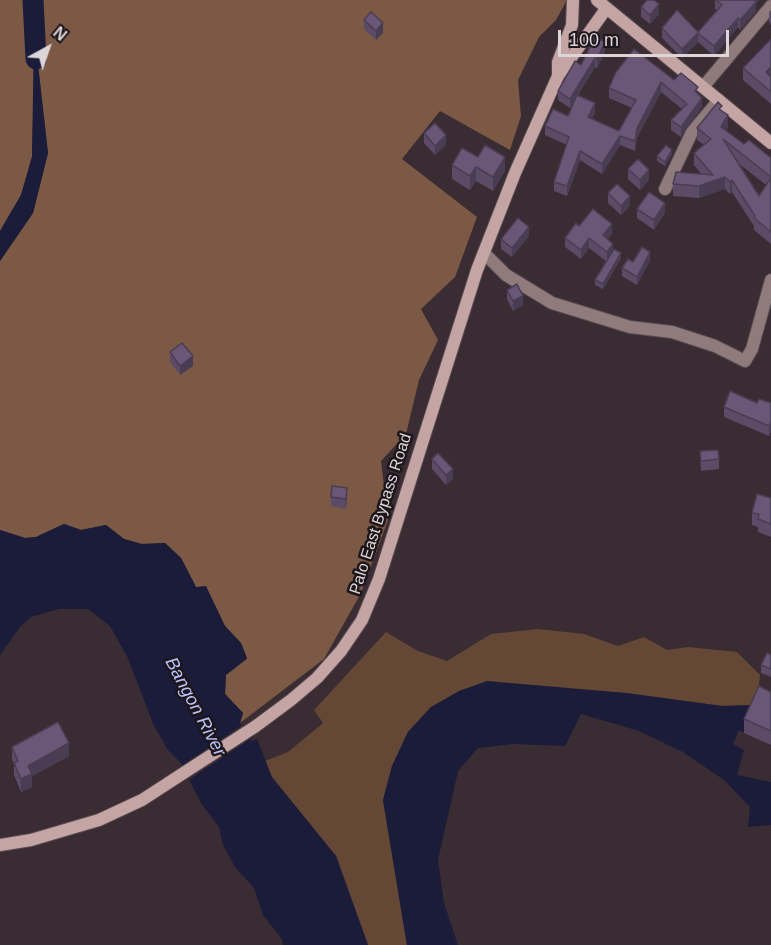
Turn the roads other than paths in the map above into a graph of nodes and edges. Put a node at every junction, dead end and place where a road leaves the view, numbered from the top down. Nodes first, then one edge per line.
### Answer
1 (575, 3) edge
2 (602, 5) edge
3 (771, 6) edge
4 (558, 76) junction
5 (703, 87) junction
6 (719, 100) junction
7 (771, 143) edge
8 (665, 189) dead end
9 (484, 253) junction
10 (771, 280) edge
11 (0, 845) edge

1 - 4 main road, Palo East Bypass Road
2 - 4 main road, Palo East Bypass Road
2 - 5 main road
3 - 5 street
4 - 9 main road, Palo East Bypass Road
5 - 6 main road
6 - 7 main road
6 - 8 street
9 - 10 street
9 - 11 main road, Palo East Bypass Road

